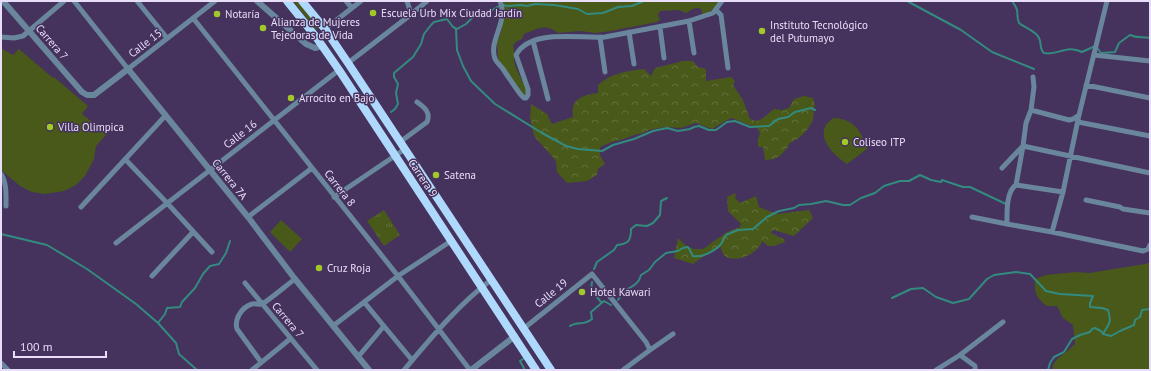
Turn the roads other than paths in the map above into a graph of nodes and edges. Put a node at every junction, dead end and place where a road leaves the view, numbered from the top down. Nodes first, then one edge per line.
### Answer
1 (3, 1) edge
2 (64, 1) edge
3 (74, 1) edge
4 (137, 1) edge
5 (257, 1) edge
6 (287, 1) edge
7 (302, 1) edge
8 (346, 1) edge
9 (361, 1) edge
10 (407, 1) edge
11 (427, 1) edge
12 (722, 1) edge
13 (1107, 1) edge
14 (212, 2) edge
15 (501, 4) edge
16 (352, 8) junction
17 (716, 10) junction
18 (411, 14) junction
19 (193, 18) junction
20 (690, 21) junction
21 (660, 27) junction
22 (325, 29) junction
23 (29, 31) junction
24 (629, 32) junction
25 (1, 37) edge
26 (600, 37) junction
27 (168, 38) junction
28 (533, 41) junction
29 (322, 46) junction
30 (1096, 50) junction
31 (694, 53) dead end
32 (664, 58) dead end
33 (1150, 61) edge
34 (348, 63) junction
35 (634, 64) dead end
36 (728, 68) dead end
37 (128, 69) junction
38 (339, 70) junction
39 (605, 72) dead end
40 (1033, 77) dead end
41 (1086, 85) junction
42 (87, 95) joint
43 (1150, 98) edge
44 (548, 99) dead end
45 (417, 102) dead end
46 (1032, 110) junction
47 (166, 115) junction
48 (1079, 115) junction
49 (274, 120) junction
50 (1078, 122) junction
51 (1150, 136) edge
52 (400, 142) junction
53 (1023, 146) junction
54 (405, 150) junction
55 (395, 156) junction
56 (1070, 156) junction
57 (124, 159) junction
58 (312, 168) junction
59 (1002, 168) dead end
60 (210, 170) junction
61 (1150, 173) edge
62 (1, 174) edge
63 (1016, 185) junction
64 (1063, 192) junction
65 (334, 197) junction
66 (1086, 200) dead end
67 (168, 204) junction
68 (6, 206) dead end
69 (81, 207) dead end
70 (1150, 213) edge
71 (248, 217) junction
72 (972, 217) dead end
73 (1007, 224) junction
74 (194, 232) junction
75 (1052, 232) junction
76 (452, 241) junction
77 (116, 243) dead end
78 (1150, 245) edge
79 (212, 252) dead end
80 (152, 276) dead end
81 (398, 276) junction
82 (295, 279) junction
83 (492, 280) junction
84 (245, 283) dead end
85 (482, 287) junction
86 (364, 302) junction
87 (261, 304) junction
88 (1003, 322) dead end
89 (333, 326) junction
90 (384, 326) junction
91 (439, 329) junction
92 (523, 329) junction
93 (673, 334) dead end
94 (515, 336) junction
95 (290, 339) junction
96 (650, 350) junction
97 (960, 355) junction
98 (358, 357) junction
99 (412, 360) junction
100 (1, 362) edge
101 (261, 362) junction
102 (8, 370) edge
103 (252, 370) edge
104 (317, 370) edge
105 (369, 370) edge
106 (404, 370) edge
107 (471, 370) edge
108 (536, 370) edge
109 (551, 370) edge
110 (625, 370) edge
111 (936, 370) edge
112 (975, 370) edge

1 - 23 street, Carrera 7
2 - 23 street
3 - 37 street, Carrera 7A
4 - 27 street
5 - 29 street
6 - 29 highway, Carrera 9
7 - 22 highway, Carrera 9
8 - 16 street
9 - 16 street
10 - 18 street
11 - 18 street
12 - 17 street
13 - 30 street
14 - 19 street, Calle 15
15 - 28 street
16 - 22 street
17 - 20 street
17 - 36 street
18 - 34 street
19 - 27 street, Calle 15
19 - 49 street, Carrera 8
20 - 21 street
20 - 31 street
21 - 24 street
21 - 32 street
22 - 34 highway, Carrera 9
23 - 25 street
23 - 42 street, Carrera 7
24 - 26 street
24 - 35 street
26 - 28 street
26 - 39 street
27 - 37 street, Calle 15
28 - 44 street
29 - 38 highway, Carrera 9
30 - 33 street
30 - 41 street
34 - 52 highway, Carrera 9
37 - 42 street, Calle 15
37 - 47 street, Carrera 7A
38 - 49 street, Calle 16
38 - 55 highway, Carrera 9
40 - 46 street
41 - 43 street
41 - 48 street
45 - 52 street
46 - 48 street
46 - 53 street
47 - 57 street
47 - 60 street, Carrera 7A
48 - 50 street
49 - 58 street, Carrera 8
49 - 60 street, Calle 16
50 - 51 street
50 - 56 street
52 - 54 highway, Carrera 9
53 - 56 street
53 - 59 street
53 - 63 street
54 - 55 street
54 - 83 highway, Carrera 9
55 - 65 street
55 - 76 highway, Carrera 9
56 - 61 street
56 - 64 street
57 - 67 street
57 - 69 street
58 - 65 street, Carrera 8
58 - 71 street
60 - 67 street, Calle 16
60 - 71 street, Carrera 7A
62 - 68 street
63 - 64 street
63 - 73 street
64 - 75 street
65 - 81 street, Carrera 8
66 - 70 street
67 - 74 street
67 - 77 street, Calle 16
71 - 82 street, Carrera 7A
72 - 73 street
73 - 75 street
74 - 79 street
74 - 80 street
75 - 78 street
76 - 81 street
76 - 85 highway, Carrera 9
81 - 86 street
81 - 91 street, Carrera 8
82 - 87 street
82 - 89 street, Carrera 7A
83 - 85 street
83 - 92 highway, Carrera 9
84 - 87 street, Carrera 7
85 - 91 street
85 - 94 highway, Carrera 9
86 - 89 street
86 - 90 street
87 - 95 street, Carrera 7
87 - 101 street
88 - 97 street
89 - 98 street, Carrera 7A
90 - 98 street
90 - 99 street
91 - 99 street
91 - 107 street, Carrera 8
92 - 96 street, Calle 19
92 - 109 highway, Carrera 9
93 - 96 street
94 - 107 street
94 - 108 highway, Carrera 9
95 - 101 street
95 - 104 street, Carrera 7
96 - 110 street
97 - 111 street
97 - 112 street
98 - 105 street, Carrera 7A
99 - 106 street
100 - 102 street
101 - 103 street

